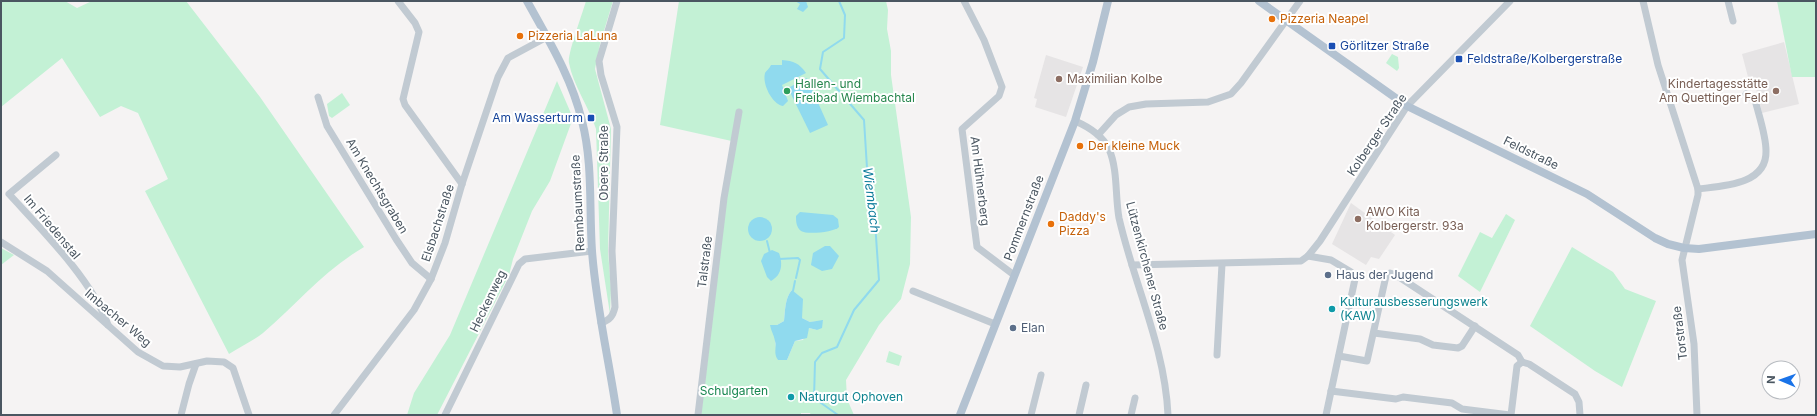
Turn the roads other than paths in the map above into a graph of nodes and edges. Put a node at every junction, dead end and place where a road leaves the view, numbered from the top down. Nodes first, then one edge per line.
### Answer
1 (398, 1) edge
2 (527, 1) edge
3 (617, 1) edge
4 (964, 1) edge
5 (1108, 1) edge
6 (1260, 1) edge
7 (1300, 1) edge
8 (1510, 1) edge
9 (1643, 1) edge
10 (1728, 1) edge
11 (1286, 20) junction
12 (1733, 21) dead end
13 (547, 37) junction
14 (1746, 94) dead end
15 (318, 97) dead end
16 (1407, 106) junction
17 (738, 112) dead end
18 (1075, 121) junction
19 (1098, 135) junction
20 (56, 155) dead end
21 (462, 184) junction
22 (1698, 189) junction
23 (1816, 234) edge
24 (1, 242) edge
25 (1684, 248) junction
26 (592, 251) junction
27 (1308, 256) junction
28 (1222, 264) junction
29 (1132, 265) junction
30 (1014, 275) junction
31 (431, 279) junction
32 (913, 291) dead end
33 (601, 323) junction
34 (995, 324) junction
35 (1475, 326) junction
36 (109, 327) junction
37 (1374, 333) junction
38 (1217, 355) dead end
39 (1339, 356) junction
40 (1522, 362) junction
41 (196, 364) junction
42 (1041, 375) dead end
43 (1086, 385) dead end
44 (1331, 391) junction
45 (1136, 398) dead end
46 (181, 415) edge
47 (249, 415) edge
48 (334, 415) edge
49 (445, 415) edge
50 (617, 415) edge
51 (698, 415) edge
52 (960, 415) edge
53 (1031, 415) edge
54 (1079, 415) edge
55 (1131, 415) edge
56 (1168, 415) edge
57 (1326, 415) edge
58 (1510, 415) edge
59 (1580, 415) edge
60 (1697, 415) edge

1 - 21 street
2 - 13 main road, Rennbaumstraße
3 - 33 street, Obere Straße
4 - 30 street, Am Hühnerberg
5 - 18 main road
6 - 11 main road, Feldstraße
7 - 11 street
8 - 16 street, Kolberger Straße
9 - 22 street
10 - 12 street
11 - 16 main road, Feldstraße
11 - 19 street
13 - 21 street, Elsbachstraße
13 - 26 main road, Rennbaumstraße
14 - 22 street
15 - 31 street, Am Knechtsgraben
16 - 25 main road, Feldstraße
16 - 27 street, Kolberger Straße
17 - 51 street, Talstraße
18 - 19 street, Lützenkirchener Straße
18 - 30 main road, Pommernstraße
19 - 29 street, Lützenkirchener Straße
20 - 36 street, Im Friedenstal
21 - 31 street, Elsbachstraße
22 - 25 street, Torstraße
23 - 25 main road, Feldstraße
24 - 36 street, Imbacher Weg
25 - 60 street, Torstraße
26 - 33 main road, Rennbaumstraße
26 - 49 street, Heckenweg
27 - 28 street
27 - 39 street
28 - 29 street
28 - 38 street
29 - 56 street, Lützenkirchener Straße
30 - 34 main road, Pommernstraße
31 - 48 street, Elsbachstraße
32 - 34 street
33 - 50 main road, Rennbaumstraße
34 - 52 main road, Pommernstraße
35 - 37 street
35 - 37 street
35 - 40 street
36 - 41 street, Imbacher Weg
37 - 39 street
39 - 44 street
40 - 58 street
40 - 59 street
41 - 46 street
41 - 47 street, Imbacher Weg
42 - 53 street
43 - 54 street
44 - 57 street
44 - 58 street
45 - 55 street

